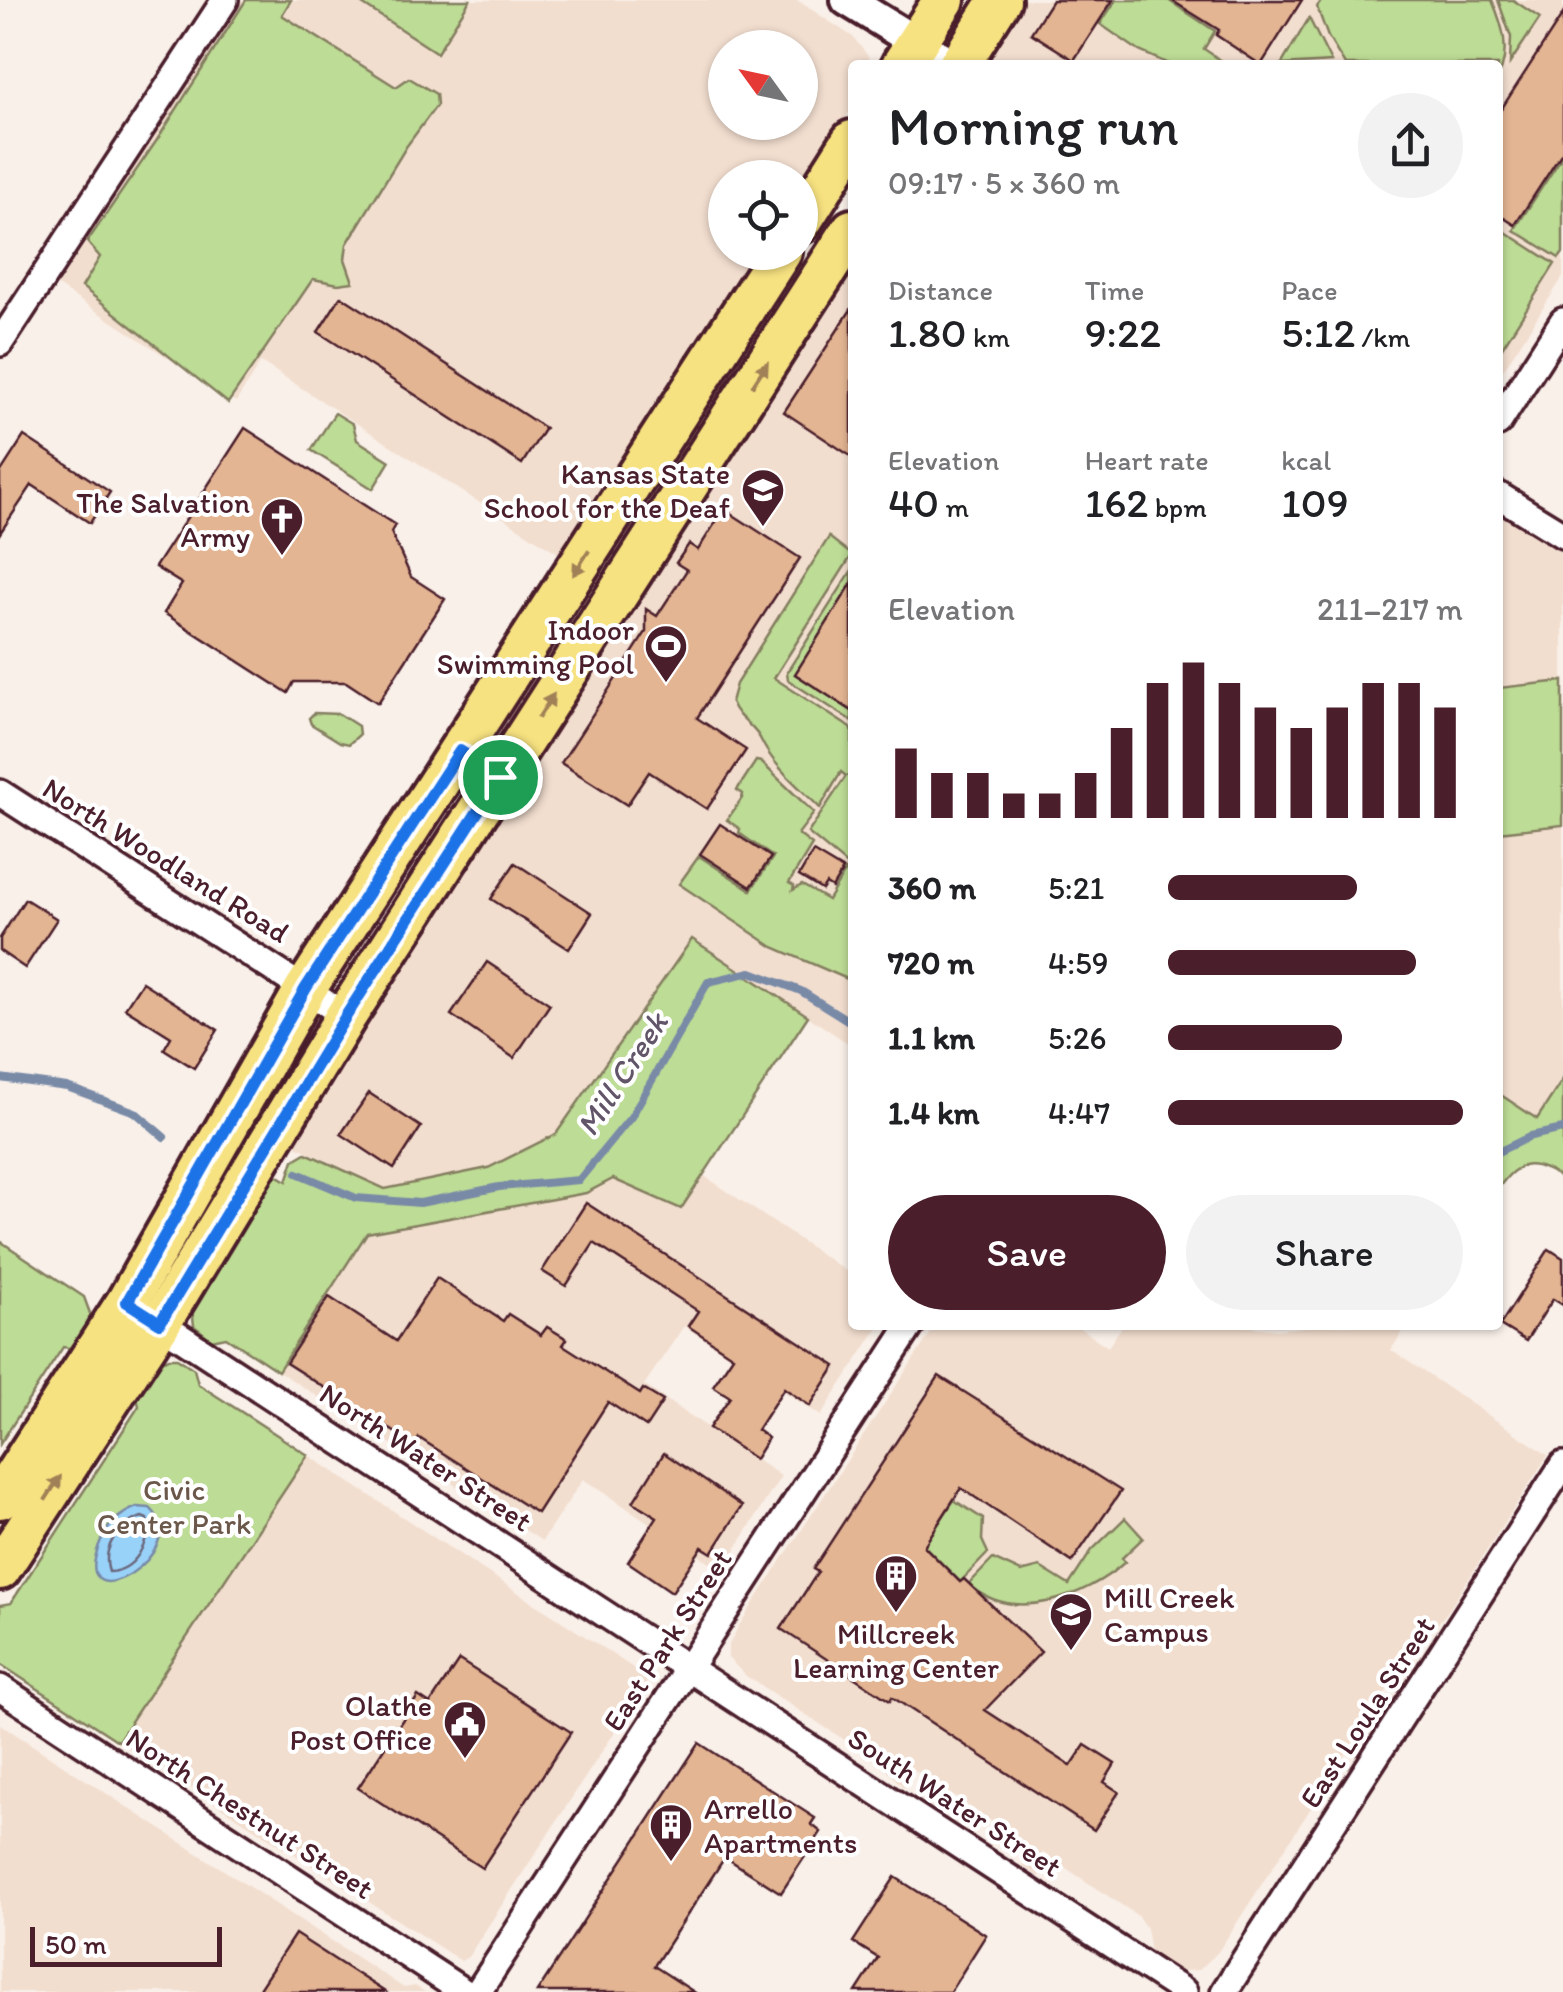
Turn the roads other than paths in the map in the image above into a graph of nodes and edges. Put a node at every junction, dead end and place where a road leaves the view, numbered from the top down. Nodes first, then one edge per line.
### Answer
1 (225, 0) edge
2 (847, 0) edge
3 (944, 0) edge
4 (1000, 0) edge
5 (909, 54) edge
6 (935, 60) edge
7 (959, 60) edge
8 (848, 147) edge
9 (818, 195) edge
10 (848, 236) edge
11 (769, 270) edge
12 (1563, 321) edge
13 (0, 343) edge
14 (1503, 414) edge
15 (1503, 498) edge
16 (1563, 535) edge
17 (460, 751) junction
18 (500, 777) junction
19 (0, 793) edge
20 (306, 988) junction
21 (346, 1016) junction
22 (143, 1312) junction
23 (908, 1330) edge
24 (1563, 1465) edge
25 (0, 1498) edge
26 (0, 1570) edge
27 (689, 1666) junction
28 (0, 1688) edge
29 (464, 1992) edge
30 (478, 1992) edge
31 (1184, 1992) edge
32 (1224, 1992) edge

1 - 13 street
2 - 5 street
3 - 5 main road
4 - 7 main road
5 - 6 street
8 - 9 main road
18 -> 10 main road
11 -> 17 main road
12 - 14 street
15 - 16 street
17 - 18 main road
17 - 20 main road
18 - 21 main road
19 - 20 street, North Woodland Road
20 - 21 street, North Woodland Road
20 - 22 main road
21 - 22 main road
22 - 25 main road
26 -> 22 main road
22 - 27 street, North Water Street
23 - 27 street, East Park Street
24 - 32 street, East Loula Street
27 - 30 street, East Park Street
27 - 31 street, South Water Street
28 - 29 street, North Chestnut Street

